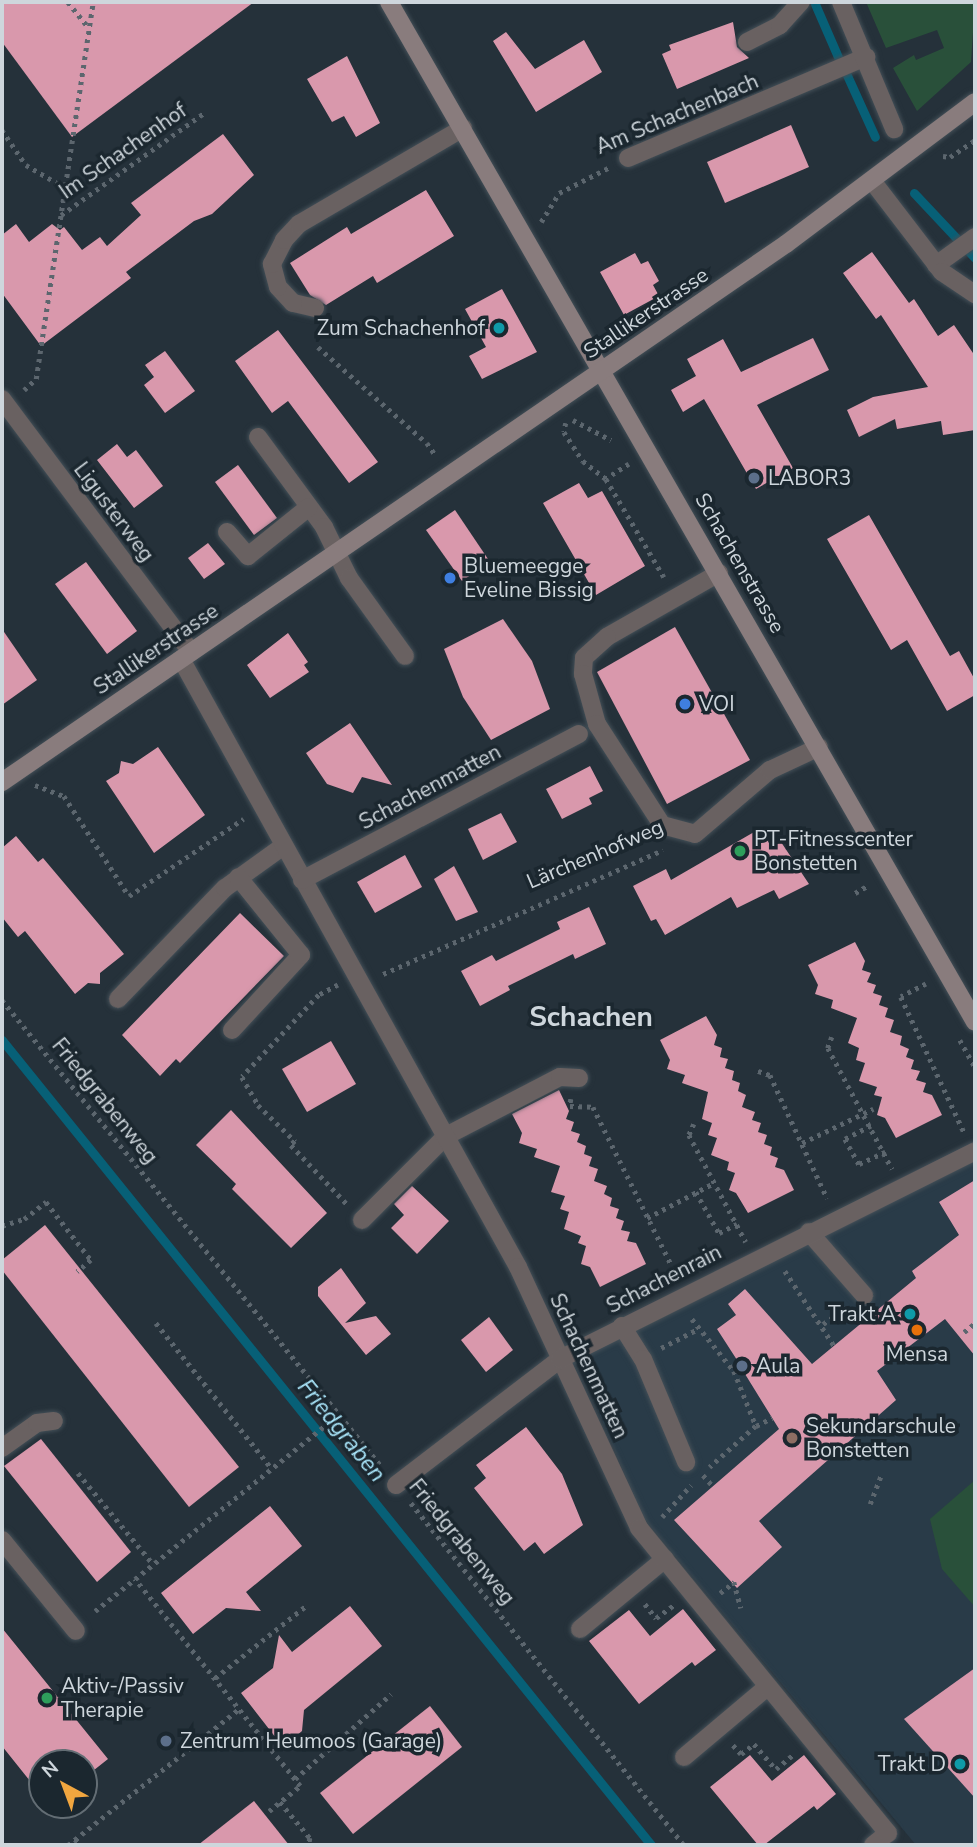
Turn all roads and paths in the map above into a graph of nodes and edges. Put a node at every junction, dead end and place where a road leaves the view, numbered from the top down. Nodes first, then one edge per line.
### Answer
1 (68, 2) edge
2 (93, 2) edge
3 (389, 2) edge
4 (801, 2) edge
5 (841, 2) edge
6 (89, 28) junction
7 (747, 42) dead end
8 (866, 57) junction
9 (975, 102) edge
10 (204, 113) dead end
11 (463, 128) junction
12 (894, 129) dead end
13 (2, 130) edge
14 (975, 140) edge
15 (950, 157) dead end
16 (628, 158) joint
17 (873, 182) junction
18 (67, 189) junction
19 (61, 215) junction
20 (975, 237) edge
21 (529, 240) junction
22 (944, 260) junction
23 (975, 294) edge
24 (316, 308) dead end
25 (318, 347) dead end
26 (603, 369) junction
27 (4, 403) edge
28 (567, 418) dead end
29 (258, 437) dead end
30 (438, 459) dead end
31 (630, 463) dead end
32 (606, 479) junction
33 (309, 507) junction
34 (227, 532) dead end
35 (336, 553) junction
36 (719, 573) junction
37 (674, 597) junction
38 (186, 656) junction
39 (405, 656) dead end
40 (579, 734) dead end
41 (819, 747) junction
42 (22, 768) junction
43 (4, 777) edge
44 (246, 817) dead end
45 (695, 834) junction
46 (282, 847) junction
47 (238, 877) junction
48 (302, 880) junction
49 (872, 884) dead end
50 (855, 893) dead end
51 (374, 978) dead end
52 (342, 983) dead end
53 (927, 983) dead end
54 (118, 999) dead end
55 (2, 1000) edge
56 (975, 1023) edge
57 (232, 1030) dead end
58 (832, 1037) dead end
59 (758, 1071) dead end
60 (579, 1078) dead end
61 (579, 1108) dead end
62 (873, 1109) dead end
63 (864, 1113) junction
64 (694, 1125) dead end
65 (871, 1126) junction
66 (446, 1136) junction
67 (802, 1143) junction
68 (885, 1152) junction
69 (974, 1152) edge
70 (714, 1183) junction
71 (901, 1189) junction
72 (696, 1192) junction
73 (648, 1218) junction
74 (836, 1218) junction
75 (362, 1220) joint
76 (737, 1224) junction
77 (2, 1226) edge
78 (809, 1232) junction
79 (755, 1258) junction
80 (777, 1260) dead end
81 (76, 1272) dead end
82 (677, 1276) dead end
83 (864, 1295) dead end
84 (156, 1323) dead end
85 (975, 1323) edge
86 (622, 1326) junction
87 (698, 1329) dead end
88 (964, 1332) dead end
89 (835, 1346) dead end
90 (560, 1359) junction
91 (643, 1359) junction
92 (338, 1415) junction
93 (772, 1418) dead end
94 (54, 1421) dead end
95 (756, 1426) dead end
96 (2, 1448) edge
97 (686, 1462) dead end
98 (272, 1469) junction
99 (78, 1474) dead end
100 (881, 1476) dead end
101 (396, 1485) junction
102 (870, 1504) dead end
103 (2, 1540) edge
104 (665, 1559) junction
105 (153, 1564) junction
106 (135, 1579) junction
107 (631, 1587) junction
108 (693, 1591) junction
109 (307, 1605) dead end
110 (95, 1611) dead end
111 (580, 1629) dead end
112 (76, 1631) dead end
113 (215, 1678) junction
114 (767, 1687) junction
115 (391, 1694) dead end
116 (239, 1709) junction
117 (811, 1740) junction
118 (741, 1755) dead end
119 (684, 1757) dead end
120 (295, 1779) junction
121 (280, 1802) junction
122 (269, 1811) dead end
123 (75, 1839) junction
124 (68, 1845) edge
125 (80, 1845) edge
126 (309, 1845) edge
127 (684, 1845) edge
128 (873, 1845) edge

1 - 6 path
2 - 6 path, Im Schachenhof
3 - 11 street, Schachenstrasse
4 - 7 street, Am Schachenbach
5 - 8 street
6 - 18 path, Im Schachenhof
8 - 12 street
8 - 16 street, Am Schachenbach
9 - 17 street, Stallikerstrasse
10 - 19 path, Im Schachenhof
11 - 21 street, Schachenstrasse
11 - 24 street
13 - 18 path, Im Schachenhof
14 - 15 path
16 - 21 path, Am Schachenbach
17 - 22 street
17 - 26 street, Stallikerstrasse
18 - 19 path, Im Schachenhof
19 - 27 path, Im Schachenhof
20 - 22 street
21 - 26 street, Schachenstrasse
22 - 23 street
25 - 30 path
26 - 35 street, Stallikerstrasse
26 - 36 street, Schachenstrasse
27 - 38 street, Ligusterweg
28 - 32 path
29 - 33 street
31 - 32 path
32 - 37 path
33 - 34 street
33 - 35 street
35 - 38 street, Stallikerstrasse
35 - 39 street
36 - 37 street
36 - 41 street, Schachenstrasse
37 - 45 street
38 - 42 street, Stallikerstrasse
38 - 46 street, Schachenmatten
40 - 48 street, Schachenmatten
41 - 45 street, Lärchenhofweg
41 - 56 street, Schachenstrasse
42 - 43 street, Stallikerstrasse
42 - 44 path
45 - 51 path, Lärchenhofweg
46 - 47 street
46 - 48 street, Schachenmatten
47 - 54 street
47 - 57 street
48 - 66 street, Schachenmatten
49 - 50 path
52 - 75 path
53 - 69 path
55 - 92 path, Friedgrabenweg
58 - 63 path
59 - 67 path
60 - 66 street
61 - 73 path
62 - 63 path
63 - 65 path
63 - 67 path
64 - 70 path
65 - 68 path
65 - 68 path
66 - 75 street
66 - 90 street, Schachenmatten
67 - 74 path
68 - 71 path
69 - 71 street, Schachenrain
70 - 72 path
70 - 76 path
71 - 74 street, Schachenrain
72 - 73 path
72 - 76 path
73 - 82 path
74 - 78 street, Schachenrain
76 - 79 path
77 - 81 path
78 - 79 street, Schachenrain
78 - 83 street
79 - 86 street, Schachenrain
80 - 89 path
84 - 98 path
85 - 88 path
86 - 90 street, Schachenrain
86 - 91 street
87 - 91 path
90 - 101 street, Schachenrain
90 - 104 street, Schachenmatten
91 - 97 street
92 - 98 path
92 - 101 path, Friedgrabenweg
93 - 95 path
94 - 96 street
98 - 105 path
99 - 105 path
100 - 102 path
101 - 127 path, Friedgrabenweg
103 - 112 street
104 - 107 street
104 - 108 street, Schachenmatten
105 - 106 path
106 - 110 path
106 - 113 path
107 - 108 path
107 - 111 street
108 - 114 street, Schachenmatten
109 - 113 path
113 - 116 path
114 - 117 street, Schachenmatten
114 - 119 street
115 - 120 path
116 - 120 path
116 - 123 path
117 - 118 path
117 - 128 street, Schachenmatten
120 - 121 path
121 - 122 path
121 - 126 path
123 - 124 path
123 - 125 path

